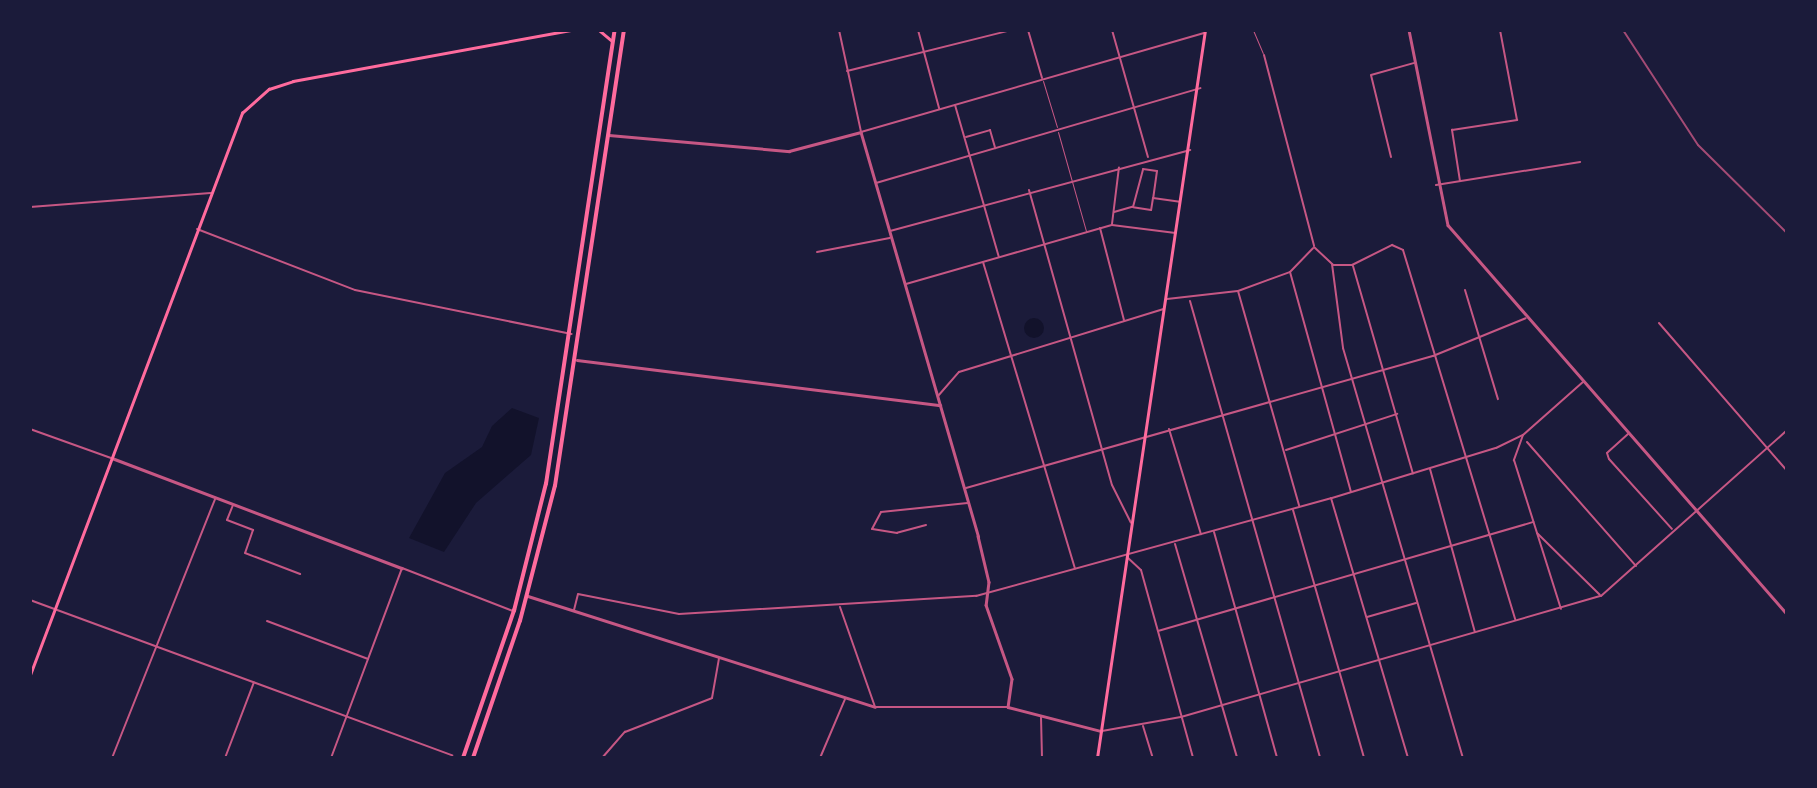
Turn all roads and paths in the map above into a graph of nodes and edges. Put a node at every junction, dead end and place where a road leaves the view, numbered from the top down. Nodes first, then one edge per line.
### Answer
1 (570, 30) edge
2 (599, 30) edge
3 (615, 30) edge
4 (624, 30) edge
5 (839, 30) edge
6 (918, 30) edge
7 (1011, 30) edge
8 (1028, 30) edge
9 (1112, 30) edge
10 (1253, 30) edge
11 (1409, 30) edge
12 (1500, 30) edge
13 (1205, 31) edge
14 (613, 44) junction
15 (923, 54) junction
16 (1264, 55) joint
17 (1120, 56) junction
18 (1415, 63) junction
19 (847, 71) junction
20 (1043, 79) junction
21 (1200, 88) junction
22 (955, 104) junction
23 (939, 108) junction
24 (1133, 108) junction
25 (1058, 130) junction
26 (861, 132) junction
27 (609, 135) junction
28 (964, 137) junction
29 (995, 149) junction
30 (1190, 150) junction
31 (970, 156) junction
32 (1148, 157) junction
33 (1391, 157) dead end
34 (1143, 159) junction
35 (1580, 162) dead end
36 (1119, 166) junction
37 (1143, 169) junction
38 (1071, 178) junction
39 (1460, 181) junction
40 (876, 183) junction
41 (1436, 185) junction
42 (1029, 190) junction
43 (211, 193) junction
44 (1153, 198) junction
45 (984, 202) junction
46 (1181, 202) junction
47 (30, 207) edge
48 (1133, 207) junction
49 (1112, 212) junction
50 (1112, 225) junction
51 (1100, 227) junction
52 (197, 229) junction
53 (1086, 231) junction
54 (890, 232) junction
55 (1176, 233) junction
56 (891, 238) junction
57 (1041, 244) junction
58 (1314, 247) junction
59 (817, 252) dead end
60 (999, 257) junction
61 (983, 262) junction
62 (1332, 264) junction
63 (1352, 265) junction
64 (1290, 272) junction
65 (905, 284) junction
66 (1465, 290) dead end
67 (1238, 291) junction
68 (1166, 299) junction
69 (1190, 301) junction
70 (1164, 308) junction
71 (1526, 317) junction
72 (1125, 320) junction
73 (1659, 323) dead end
74 (572, 334) junction
75 (1480, 341) junction
76 (1069, 342) junction
77 (1433, 356) junction
78 (1012, 357) junction
79 (577, 360) junction
80 (1385, 369) junction
81 (1355, 376) junction
82 (1583, 382) junction
83 (1320, 384) junction
84 (937, 397) junction
85 (1497, 399) dead end
86 (1272, 400) junction
87 (940, 405) junction
88 (1220, 413) junction
89 (1397, 414) junction
90 (1367, 423) junction
91 (1169, 428) junction
92 (30, 429) edge
93 (1787, 430) edge
94 (1335, 433) junction
95 (1146, 434) junction
96 (1628, 434) junction
97 (1523, 435) junction
98 (1525, 440) junction
99 (1100, 447) junction
100 (1767, 448) junction
101 (1285, 450) junction
102 (112, 458) junction
103 (1467, 459) junction
104 (1045, 464) junction
105 (1430, 469) junction
106 (1787, 471) edge
107 (1413, 474) junction
108 (1384, 482) junction
109 (965, 488) junction
110 (1352, 492) junction
111 (216, 497) junction
112 (1331, 498) junction
113 (969, 502) junction
114 (233, 504) junction
115 (1300, 507) junction
116 (540, 509) junction
117 (1293, 509) junction
118 (549, 510) junction
119 (1695, 510) junction
120 (1252, 519) junction
121 (1533, 522) junction
122 (1132, 523) junction
123 (926, 525) dead end
124 (1673, 530) junction
125 (1213, 531) junction
126 (1536, 532) junction
127 (1491, 534) junction
128 (1201, 535) junction
129 (1175, 543) junction
130 (1452, 545) junction
131 (1126, 556) junction
132 (1406, 559) junction
133 (1637, 567) junction
134 (402, 568) junction
135 (1076, 570) junction
136 (300, 574) dead end
137 (1354, 575) junction
138 (1314, 586) junction
139 (986, 594) junction
140 (528, 596) junction
141 (1601, 596) junction
142 (1274, 598) junction
143 (30, 600) edge
144 (1418, 602) junction
145 (840, 606) junction
146 (55, 609) junction
147 (1561, 609) junction
148 (1235, 610) junction
149 (514, 611) junction
150 (573, 611) junction
151 (523, 614) junction
152 (1787, 614) edge
153 (1366, 617) junction
154 (1197, 620) junction
155 (267, 621) dead end
156 (1515, 621) junction
157 (1158, 631) junction
158 (1475, 632) junction
159 (157, 646) junction
160 (1430, 646) junction
161 (719, 659) junction
162 (368, 660) junction
163 (1379, 660) junction
164 (1340, 672) junction
165 (30, 675) edge
166 (255, 681) junction
167 (1298, 683) junction
168 (1258, 695) junction
169 (845, 699) junction
170 (1222, 706) junction
171 (875, 707) junction
172 (1008, 707) junction
173 (347, 715) junction
174 (1041, 717) junction
175 (1181, 717) junction
176 (1143, 725) junction
177 (1101, 731) junction
178 (452, 755) dead end
179 (112, 758) edge
180 (225, 758) edge
181 (331, 758) edge
182 (463, 758) edge
183 (473, 758) edge
184 (602, 758) edge
185 (820, 758) edge
186 (1042, 758) edge
187 (1097, 758) edge
188 (1153, 758) edge
189 (1193, 758) edge
190 (1237, 758) edge
191 (1277, 758) edge
192 (1320, 758) edge
193 (1364, 758) edge
194 (1408, 758) edge
195 (1463, 758) edge

1 - 43 main road
2 - 14 main road
3 - 14 main road
4 - 27 main road
5 - 19 street
6 - 15 street
7 - 15 street
8 - 20 street
9 - 17 street
10 - 16 lane
11 - 18 street
12 - 39 street
13 - 17 street
13 - 21 main road
14 - 74 main road
15 - 19 street
15 - 23 street
16 - 58 street
17 - 20 street
17 - 24 street
18 - 33 street
18 - 41 street
19 - 26 street
20 - 22 street
20 - 25 lane
21 - 24 street
21 - 30 main road
22 - 23 street
22 - 28 street
23 - 26 street
24 - 25 street
24 - 32 street
25 - 29 street
25 - 38 lane
26 - 27 street
26 - 40 street
27 - 79 main road
28 - 29 street
28 - 31 street
29 - 31 street
30 - 32 street
30 - 46 main road
31 - 40 street
31 - 45 street
32 - 34 street
34 - 36 street
34 - 37 street
35 - 39 street
36 - 38 street
36 - 49 street
37 - 44 street
37 - 48 street
38 - 42 street
38 - 53 lane
39 - 41 street
40 - 54 street
41 - 71 street
42 - 45 street
42 - 57 street
43 - 47 street
43 - 52 main road
44 - 46 street
44 - 48 street
45 - 54 street
45 - 60 street
46 - 55 main road
48 - 49 street
49 - 50 street
50 - 51 street
50 - 55 street
51 - 53 street
51 - 72 street
52 - 74 street
52 - 102 main road
53 - 57 street
54 - 56 street
55 - 68 main road
56 - 59 street
56 - 65 street
57 - 60 street
57 - 76 street
58 - 62 street
58 - 64 street
60 - 61 street
61 - 65 street
61 - 78 street
62 - 63 street
62 - 81 street
63 - 77 street
63 - 80 street
64 - 67 street
64 - 83 street
65 - 84 street
66 - 75 street
67 - 69 street
67 - 86 street
68 - 69 street
68 - 70 main road
69 - 88 street
70 - 72 street
70 - 95 main road
71 - 75 street
71 - 82 street
72 - 76 street
73 - 100 street
74 - 116 main road
75 - 77 street
75 - 85 street
76 - 78 street
76 - 99 street
77 - 80 street
77 - 103 street
78 - 84 street
78 - 104 street
79 - 87 street
79 - 118 main road
80 - 81 street
80 - 89 street
81 - 83 street
81 - 90 street
82 - 96 street
82 - 97 street
83 - 86 street
83 - 94 street
84 - 87 street
86 - 88 street
86 - 101 street
87 - 109 street
88 - 91 street
88 - 120 street
89 - 90 street
89 - 107 street
90 - 94 street
90 - 108 street
91 - 95 street
91 - 128 street
92 - 102 street
93 - 100 street
94 - 101 street
94 - 110 street
95 - 99 street
95 - 122 main road
96 - 119 street
96 - 124 street
97 - 98 street
97 - 103 street
98 - 121 street
98 - 133 street
99 - 104 street
99 - 122 street
100 - 106 street
100 - 119 street
101 - 115 street
102 - 111 street
102 - 146 main road
103 - 105 street
103 - 127 street
104 - 109 street
104 - 135 street
105 - 107 street
105 - 130 street
107 - 108 street
108 - 110 street
108 - 132 street
109 - 113 street
110 - 112 street
111 - 114 street
111 - 159 street
112 - 115 street
112 - 137 street
113 - 123 street
113 - 139 street
114 - 134 street
114 - 136 street
115 - 117 street
116 - 118 main road
116 - 149 main road
117 - 120 street
117 - 138 street
118 - 140 main road
119 - 124 street
119 - 152 street
120 - 125 street
120 - 142 street
121 - 126 street
121 - 127 street
122 - 131 main road
124 - 133 street
125 - 128 street
125 - 148 street
126 - 141 street
126 - 147 street
127 - 130 street
127 - 156 street
128 - 129 street
129 - 131 street
129 - 154 street
130 - 132 street
130 - 158 street
131 - 135 street
131 - 157 street
131 - 177 main road
132 - 137 street
132 - 144 street
133 - 141 street
134 - 149 street
134 - 162 street
135 - 139 street
137 - 138 street
137 - 153 street
138 - 142 street
138 - 164 street
139 - 145 street
139 - 172 street
140 - 150 street
140 - 151 main road
141 - 147 street
142 - 148 street
142 - 167 street
143 - 146 street
144 - 153 street
144 - 160 street
145 - 150 street
145 - 171 street
146 - 159 street
146 - 165 main road
147 - 156 street
148 - 154 street
148 - 168 street
149 - 151 street
149 - 182 main road
150 - 161 street
151 - 183 main road
153 - 163 street
154 - 157 street
154 - 170 street
155 - 162 street
156 - 158 street
157 - 175 street
158 - 160 street
159 - 166 street
159 - 179 street
160 - 163 street
160 - 195 street
161 - 169 street
161 - 184 street
162 - 173 street
163 - 164 street
163 - 194 street
164 - 167 street
164 - 193 street
166 - 173 street
166 - 180 street
167 - 168 street
167 - 192 street
168 - 170 street
168 - 191 street
169 - 171 street
169 - 185 street
170 - 175 street
170 - 190 street
171 - 172 street
172 - 174 street
173 - 178 street
173 - 181 street
174 - 177 street
174 - 186 street
175 - 176 street
175 - 189 street
176 - 177 street
176 - 188 street
177 - 187 main road

